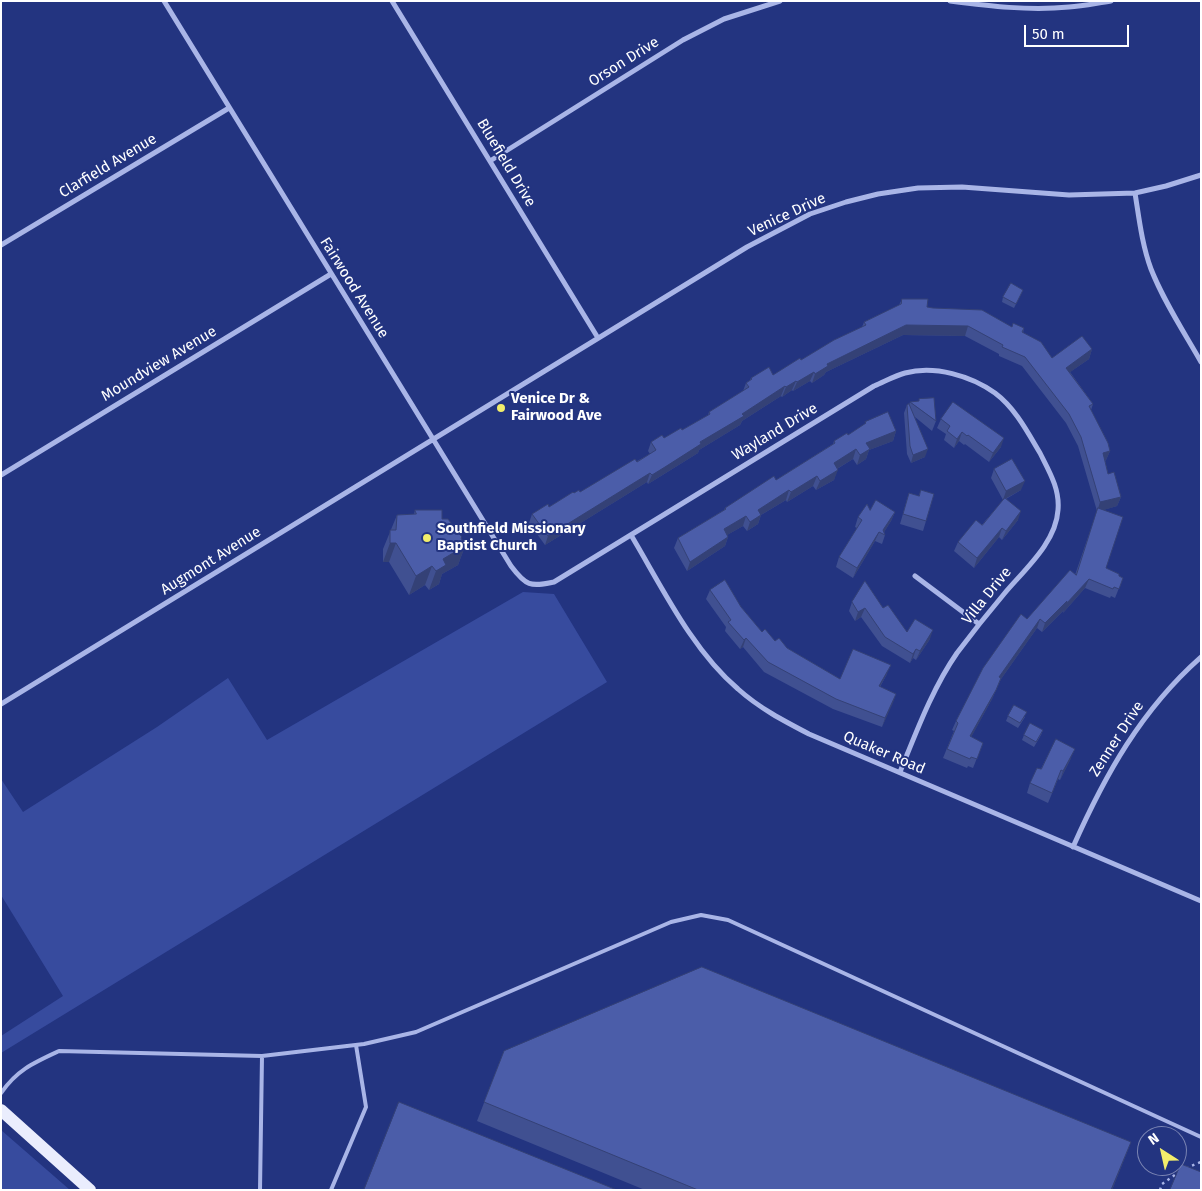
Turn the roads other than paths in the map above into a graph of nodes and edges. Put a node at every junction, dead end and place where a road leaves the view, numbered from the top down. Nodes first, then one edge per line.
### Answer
1 (164, 1) edge
2 (392, 1) edge
3 (780, 1) edge
4 (950, 1) edge
5 (1111, 1) edge
6 (228, 108) junction
7 (490, 161) junction
8 (1201, 175) edge
9 (1134, 193) junction
10 (1, 245) edge
11 (331, 274) junction
12 (598, 338) junction
13 (1201, 362) edge
14 (1030, 435) joint
15 (432, 439) junction
16 (1, 475) edge
17 (631, 535) junction
18 (915, 576) dead end
19 (528, 584) joint
20 (979, 624) junction
21 (1201, 657) edge
22 (1, 704) edge
23 (900, 772) junction
24 (1073, 847) junction
25 (1201, 901) edge
26 (356, 1044) junction
27 (262, 1056) junction
28 (1, 1093) edge
29 (1, 1110) edge
30 (1201, 1137) edge
31 (90, 1190) edge
32 (260, 1190) edge
33 (331, 1190) edge

1 - 6 street, Fairwood Avenue
2 - 7 street, Bluefield Drive
3 - 7 street, Orson Drive
4 - 5 street
6 - 10 street, Clarfield Avenue
6 - 11 street, Fairwood Avenue
7 - 12 street, Bluefield Drive
8 - 9 street, Venice Drive
9 - 12 street, Venice Drive
9 - 13 street
11 - 15 street, Fairwood Avenue
11 - 16 street, Moundview Avenue
12 - 15 street, Venice Drive
14 - 17 street, Wayland Drive
14 - 20 street, Villa Drive
15 - 19 street, Fairwood Avenue
15 - 22 street, Augmont Avenue
17 - 19 street, Wayland Drive
17 - 23 street, Quaker Road
18 - 20 street
20 - 23 street, Villa Drive
21 - 24 street, Zenner Drive
23 - 24 street, Quaker Road
24 - 25 street, Quaker Road
26 - 27 lane
26 - 30 lane
26 - 33 lane
27 - 28 lane
27 - 32 lane
29 - 31 main road

